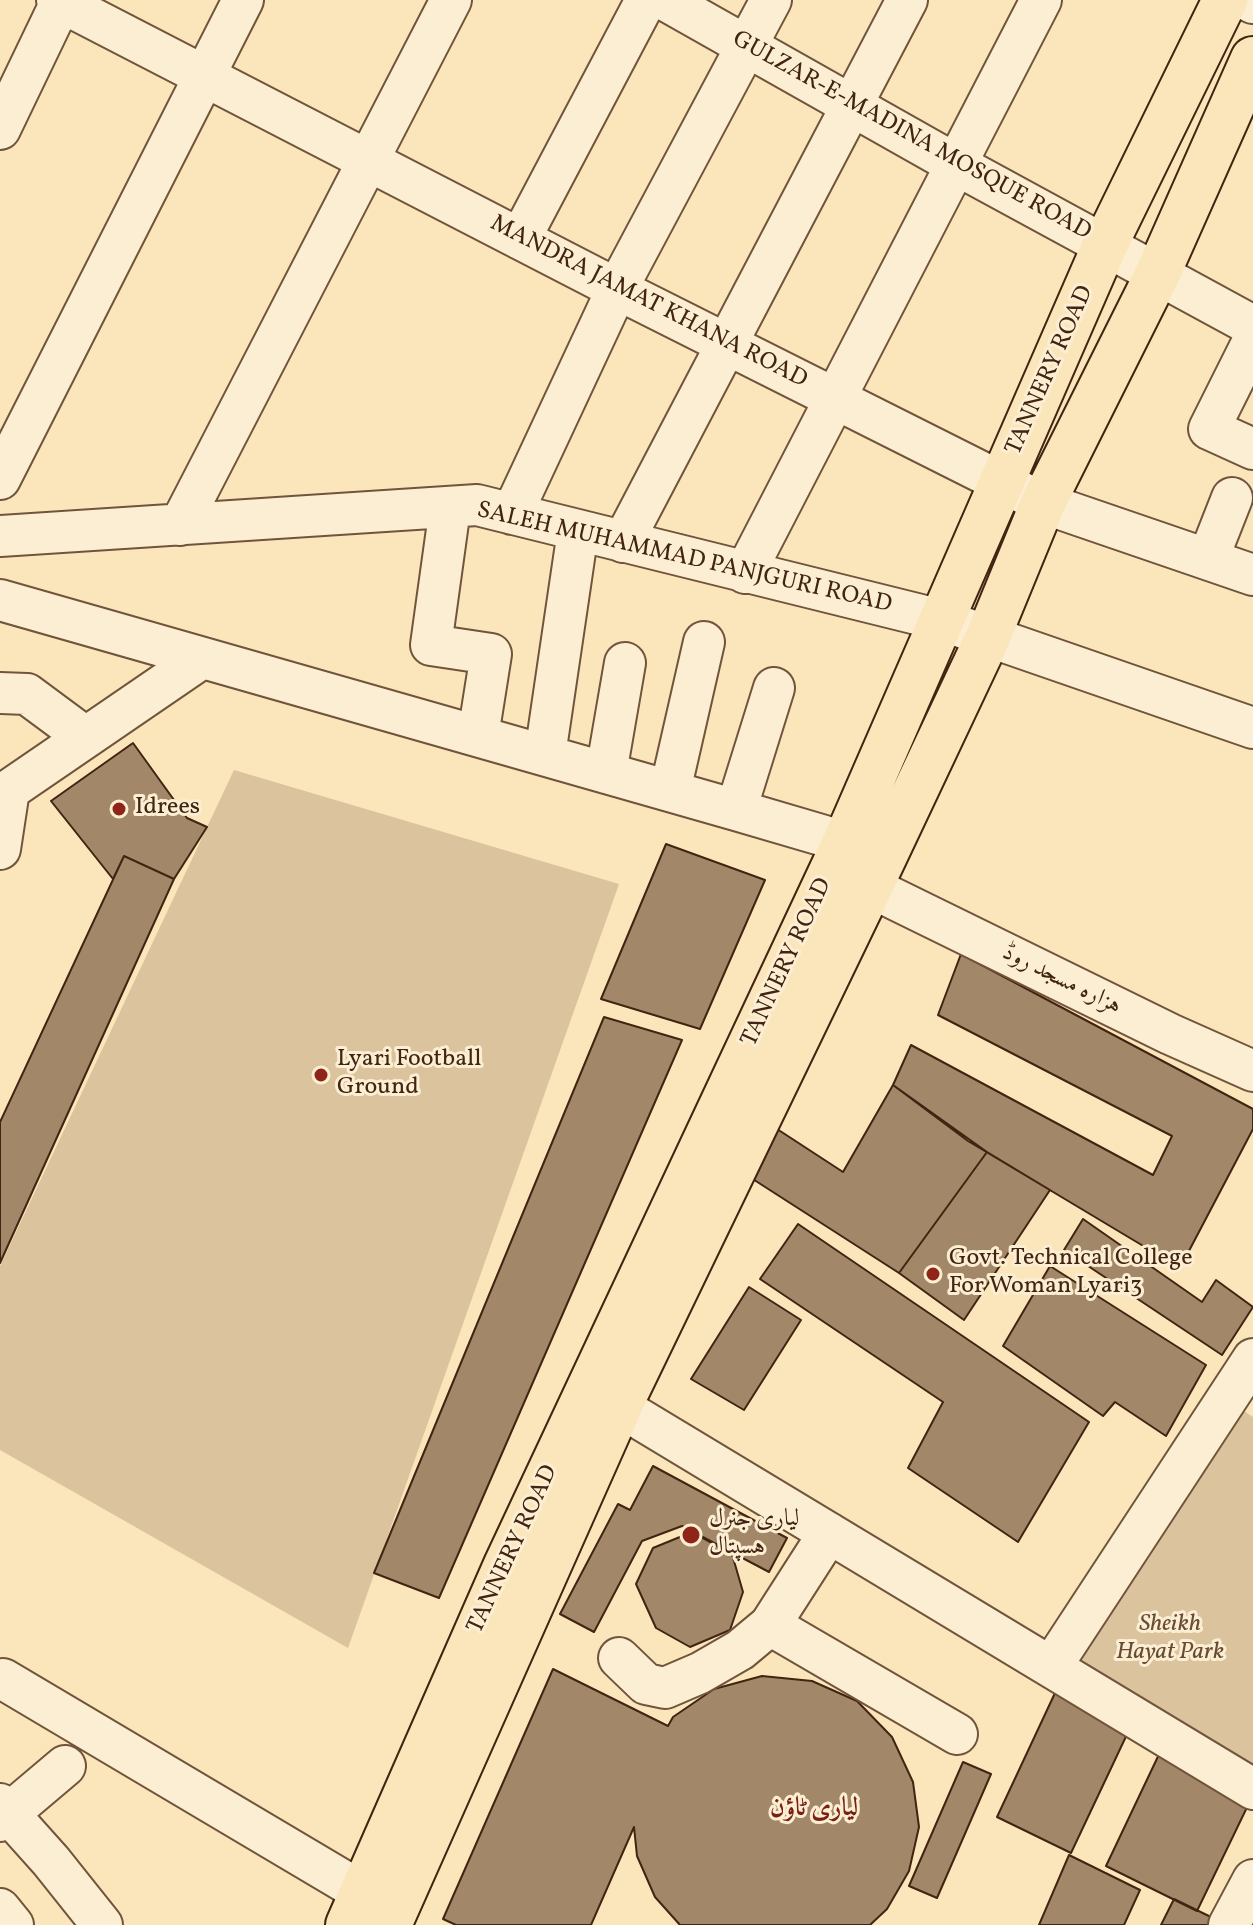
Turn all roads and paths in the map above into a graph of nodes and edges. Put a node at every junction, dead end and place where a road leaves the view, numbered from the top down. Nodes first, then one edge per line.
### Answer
1 (243, 0) edge
2 (451, 0) edge
3 (646, 0) edge
4 (665, 0) edge
5 (771, 0) edge
6 (907, 0) edge
7 (1041, 0) edge
8 (1225, 0) edge
9 (1247, 0) edge
10 (59, 1) edge
11 (1253, 3) edge
12 (747, 46) junction
13 (1253, 59) edge
14 (203, 75) junction
15 (850, 105) junction
16 (0, 129) edge
17 (368, 160) junction
18 (957, 165) junction
19 (520, 239) junction
20 (1105, 245) junction
21 (1158, 273) junction
22 (617, 289) junction
23 (1253, 326) edge
24 (1253, 341) edge
25 (726, 343) junction
26 (835, 397) junction
27 (1253, 449) edge
28 (0, 479) edge
29 (1003, 482) junction
30 (1232, 498) dead end
31 (1043, 503) junction
32 (450, 508) junction
33 (512, 514) junction
34 (180, 525) junction
35 (578, 531) junction
36 (0, 536) edge
37 (623, 542) junction
38 (1208, 559) junction
39 (745, 573) junction
40 (1253, 575) edge
41 (0, 600) edge
42 (941, 620) junction
43 (988, 637) junction
44 (704, 642) dead end
45 (202, 658) junction
46 (625, 663) dead end
47 (774, 688) dead end
48 (0, 693) edge
49 (1253, 728) edge
50 (478, 736) junction
51 (85, 737) junction
52 (545, 755) junction
53 (606, 773) junction
54 (670, 791) junction
55 (3, 800) edge
56 (736, 810) junction
57 (0, 849) edge
58 (866, 863) junction
59 (1253, 1071) edge
60 (1253, 1359) edge
61 (604, 1399) junction
62 (829, 1533) junction
63 (770, 1625) junction
64 (619, 1658) dead end
65 (1051, 1667) junction
66 (3, 1679) dead end
67 (957, 1734) dead end
68 (65, 1766) dead end
69 (1253, 1789) edge
70 (3, 1813) edge
71 (1253, 1880) edge
72 (0, 1909) edge
73 (374, 1913) edge
74 (13, 1925) edge
75 (102, 1925) edge
76 (1229, 1925) edge

1 - 14 street
2 - 17 street
3 - 19 street
4 - 12 street, GULZAR-E-MADINA MOSQUE ROAD
5 - 12 street
6 - 15 street
7 - 18 street
8 - 20 main road, TANNERY ROAD
9 - 11 street
10 - 14 street, MANDRA JAMAT KHANA ROAD
10 - 16 street
12 - 15 street, GULZAR-E-MADINA MOSQUE ROAD
12 - 22 street
13 - 21 main road, TANNERY ROAD
14 - 17 street, MANDRA JAMAT KHANA ROAD
14 - 28 street
15 - 18 street, GULZAR-E-MADINA MOSQUE ROAD
15 - 25 street
17 - 19 street, MANDRA JAMAT KHANA ROAD
17 - 34 street
18 - 20 street, GULZAR-E-MADINA MOSQUE ROAD
18 - 26 street
19 - 22 street, MANDRA JAMAT KHANA ROAD
20 - 21 street, GULZAR-E-MADINA MOSQUE ROAD
20 - 29 main road, TANNERY ROAD
21 - 23 street, GULZAR-E-MADINA MOSQUE ROAD
21 - 31 main road, TANNERY ROAD
22 - 25 street, MANDRA JAMAT KHANA ROAD
22 - 33 street
24 - 27 street
25 - 26 street, MANDRA JAMAT KHANA ROAD
25 - 37 street
26 - 29 street, MANDRA JAMAT KHANA ROAD
26 - 39 street
29 - 31 street, MANDRA JAMAT KHANA ROAD
29 - 42 main road, TANNERY ROAD
30 - 38 street
31 - 38 street, MANDRA JAMAT KHANA ROAD
31 - 43 main road, TANNERY ROAD
32 - 33 street, SALEH MUHAMMAD PANJGURI ROAD
32 - 34 street, SALEH MUHAMMAD PANJGURI ROAD
32 - 50 street
33 - 35 street, SALEH MUHAMMAD PANJGURI ROAD
34 - 36 street, SALEH MUHAMMAD PANJGURI ROAD
35 - 37 street, SALEH MUHAMMAD PANJGURI ROAD
35 - 52 street
37 - 39 street, SALEH MUHAMMAD PANJGURI ROAD
38 - 40 street, MANDRA JAMAT KHANA ROAD
39 - 42 street, SALEH MUHAMMAD PANJGURI ROAD
41 - 45 street, ہزارہ مسجد روڈ
42 - 43 street, SALEH MUHAMMAD PANJGURI ROAD
42 - 58 main road, TANNERY ROAD
43 - 49 street, SALEH MUHAMMAD PANJGURI ROAD
43 - 58 main road, TANNERY ROAD
44 - 54 street
45 - 50 street, ہزارہ مسجد روڈ
45 - 51 street
46 - 53 street
47 - 56 street
48 - 51 street
50 - 52 street, ہزارہ مسجد روڈ
51 - 55 street
52 - 53 street, ہزارہ مسجد روڈ
53 - 54 street, ہزارہ مسجد روڈ
54 - 56 street, ہزارہ مسجد روڈ
55 - 57 street
56 - 58 street, ہزارہ مسجد روڈ
58 - 59 street, ہزارہ مسجد روڈ
58 - 61 main road, TANNERY ROAD
60 - 65 street
61 - 62 street
61 - 73 main road, TANNERY ROAD
62 - 63 street
62 - 65 street
63 - 64 street
63 - 67 street
65 - 69 street
66 - 73 street
68 - 70 street
70 - 75 street
71 - 76 street
72 - 74 street

